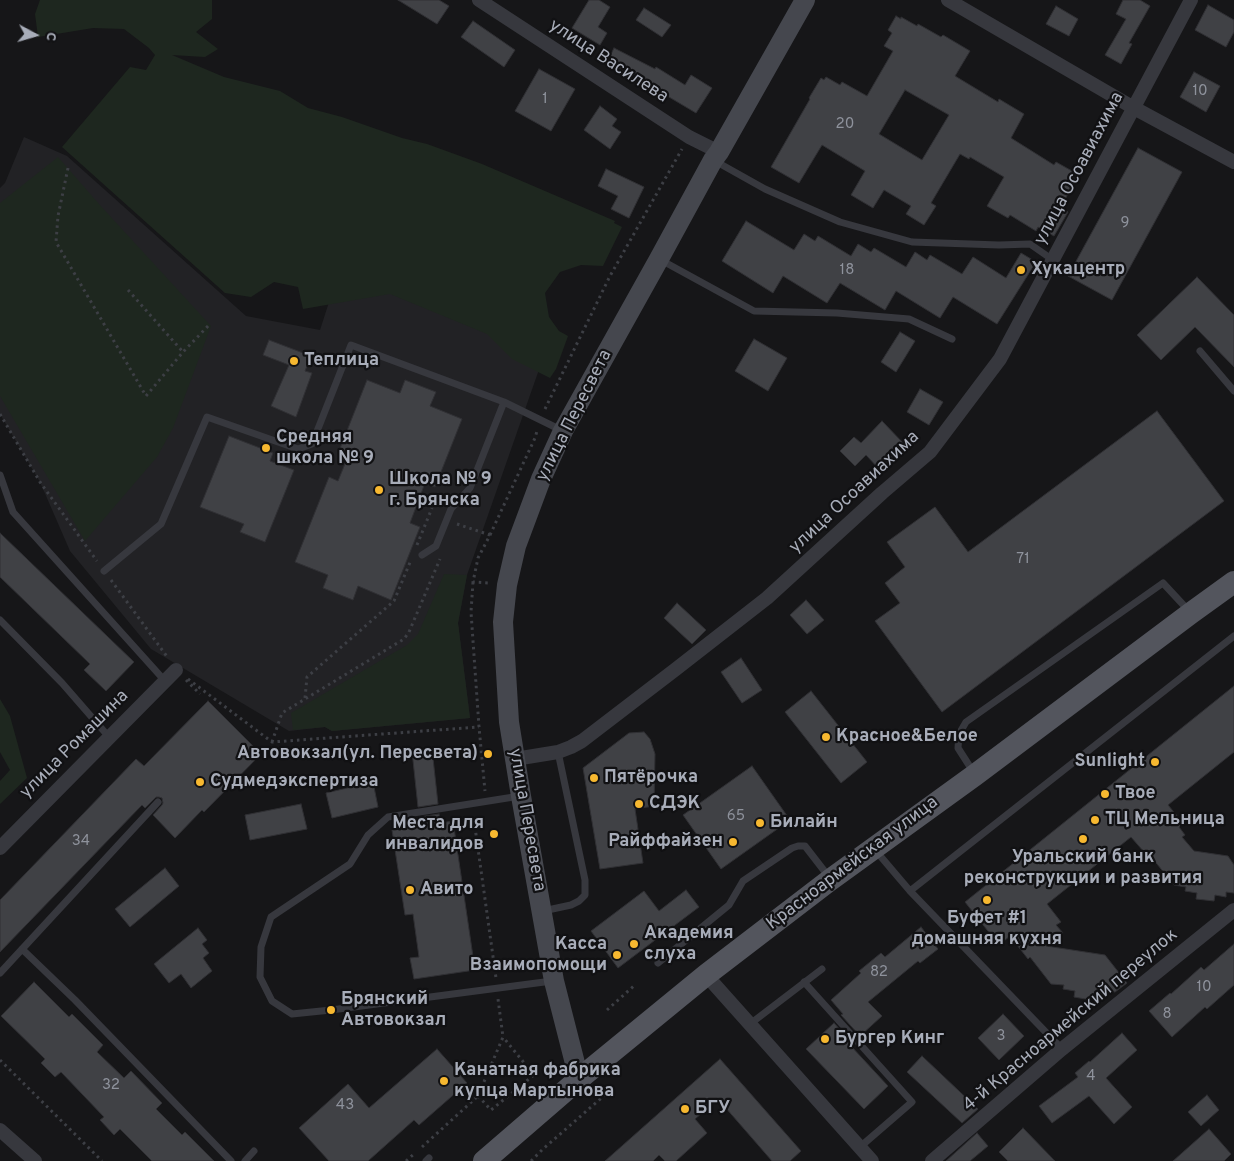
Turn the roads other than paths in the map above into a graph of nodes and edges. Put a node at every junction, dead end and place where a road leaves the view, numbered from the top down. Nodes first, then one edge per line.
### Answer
1 (478, 0) edge
2 (805, 0) edge
3 (948, 0) edge
4 (1192, 0) edge
5 (1134, 108) junction
6 (716, 156) junction
7 (1234, 162) edge
8 (659, 259) junction
9 (1053, 260) junction
10 (952, 339) dead end
11 (1200, 351) dead end
12 (1234, 392) edge
13 (504, 402) junction
14 (563, 431) junction
15 (0, 475) edge
16 (422, 555) dead end
17 (104, 571) road end
18 (1234, 582) edge
19 (1190, 613) junction
20 (0, 620) edge
21 (1234, 636) edge
22 (176, 670) road end
23 (165, 681) junction
24 (109, 738) junction
25 (558, 752) junction
26 (515, 759) junction
27 (975, 775) junction
28 (521, 796) junction
29 (158, 802) dead end
30 (0, 848) edge
31 (874, 848) junction
32 (830, 880) junction
33 (910, 891) junction
34 (1234, 910) edge
35 (541, 912) junction
36 (22, 949) junction
37 (658, 963) dead end
38 (822, 969) dead end
39 (0, 973) edge
40 (706, 975) junction
41 (554, 981) junction
42 (804, 982) junction
43 (750, 1024) junction
44 (1062, 1049) junction
45 (579, 1080) junction
46 (0, 1130) edge
47 (860, 1147) junction
48 (254, 1151) dead end
49 (35, 1161) edge
50 (231, 1161) edge
51 (245, 1161) edge
52 (484, 1161) edge
53 (872, 1161) edge
54 (932, 1161) edge

1 - 6 street, улица Василева
2 - 6 main road, улица Пересвета
3 - 5 street
4 - 5 street, улица Осоавиахима
5 - 7 street
5 - 9 street, улица Осоавиахима
6 - 8 main road, улица Пересвета
6 - 9 lane
8 - 10 lane
8 - 14 main road, улица Пересвета
9 - 25 street, улица Осоавиахима
11 - 12 lane
13 - 14 lane
13 - 16 lane
13 - 17 lane
14 - 26 main road, улица Пересвета
15 - 23 lane
18 - 19 main road, Красноармейская улица
19 - 27 main road, Красноармейская улица
19 - 27 lane
20 - 24 lane
21 - 33 lane
22 - 23 street, улица Ромашина
23 - 24 street, улица Ромашина
24 - 30 street, улица Ромашина
25 - 26 street, улица Осоавиахима
25 - 35 lane
26 - 28 main road, улица Пересвета
27 - 31 main road, Красноармейская улица
28 - 35 main road, улица Пересвета
28 - 41 lane
29 - 36 lane
31 - 32 main road, Красноармейская улица
31 - 33 lane
32 - 37 lane
32 - 40 main road, Красноармейская улица
33 - 44 lane
34 - 44 street, 4-й Красноармейский переулок
35 - 41 main road, улица Пересвета
36 - 39 lane
36 - 50 lane
38 - 42 lane
40 - 43 street
40 - 45 main road, Красноармейская улица
41 - 45 main road, улица Пересвета
42 - 43 lane
42 - 47 lane
43 - 47 street
44 - 54 street, 4-й Красноармейский переулок
45 - 52 main road, Красноармейская улица
46 - 49 street
47 - 53 street
48 - 51 lane

